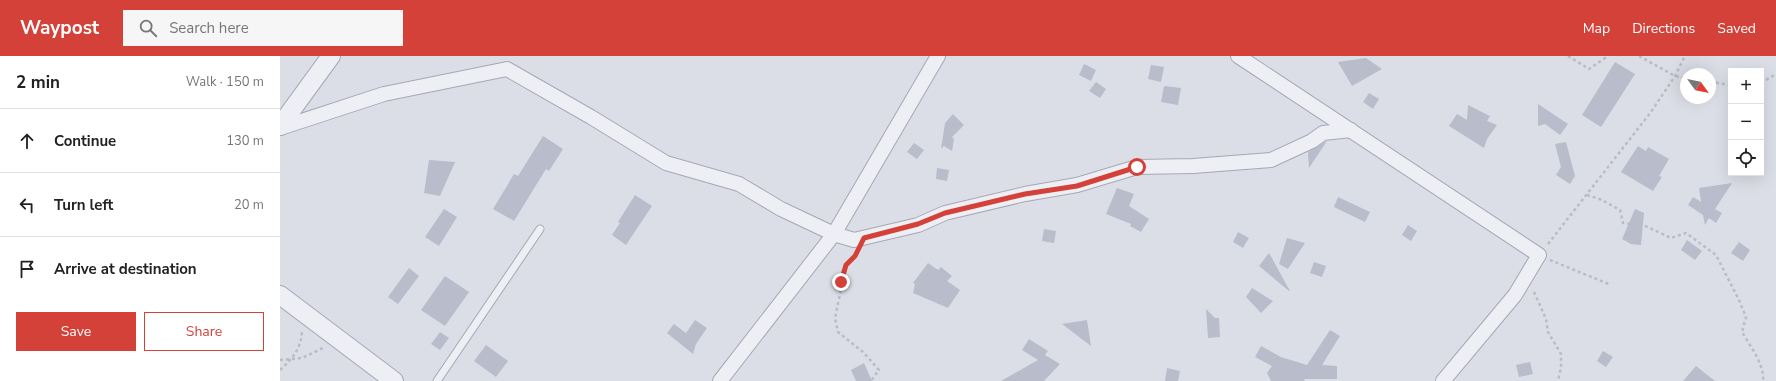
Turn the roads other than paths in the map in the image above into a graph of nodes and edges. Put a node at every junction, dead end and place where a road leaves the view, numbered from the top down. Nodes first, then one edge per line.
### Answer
1 (331, 56) edge
2 (938, 56) edge
3 (1238, 56) edge
4 (280, 127) edge
5 (1351, 130) junction
6 (540, 228) dead end
7 (834, 234) junction
8 (280, 295) edge
9 (394, 381) edge
10 (437, 381) edge
11 (720, 381) edge
12 (1443, 381) edge

1 - 4 street
2 - 7 street
3 - 5 street
4 - 7 street
5 - 7 street
5 - 12 street
6 - 10 lane
7 - 11 street
8 - 9 street

